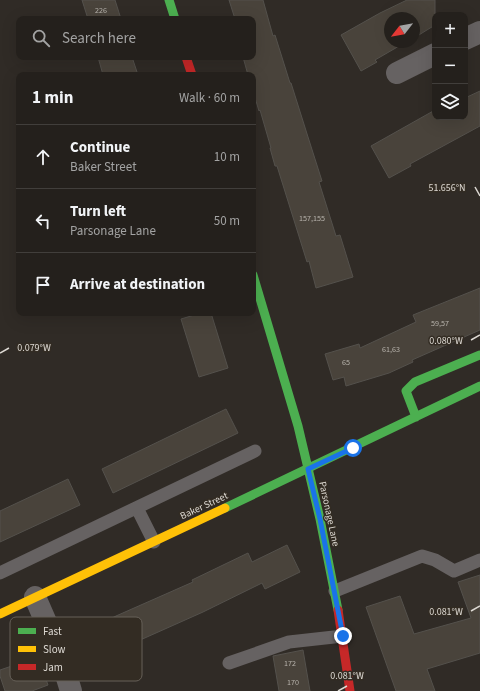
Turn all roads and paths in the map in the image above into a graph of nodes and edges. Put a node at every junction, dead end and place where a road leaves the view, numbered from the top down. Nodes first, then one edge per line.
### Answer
1 (169, 0) edge
2 (173, 16) edge
3 (480, 32) edge
4 (468, 38) edge
5 (432, 56) edge
6 (187, 60) edge
7 (191, 72) edge
8 (397, 73) dead end
9 (256, 285) edge
10 (480, 355) edge
11 (480, 386) edge
12 (416, 417) junction
13 (255, 451) dead end
14 (308, 469) junction
15 (137, 508) junction
16 (154, 542) junction
17 (480, 560) edge
18 (0, 573) edge
19 (335, 591) junction
20 (35, 597) junction
21 (0, 614) edge
22 (43, 617) edge
23 (343, 636) junction
24 (229, 663) dead end
25 (68, 681) edge
26 (71, 691) edge
27 (350, 691) edge

1 - 2 street
3 - 4 street
5 - 8 street
6 - 7 street
9 - 14 street, Parsonage Lane
10 - 12 street
11 - 12 street, Baker Street
12 - 14 street, Baker Street
13 - 15 lane
14 - 16 street, Baker Street
14 - 19 street, Parsonage Lane
15 - 16 lane
15 - 18 lane
16 - 20 street, Baker Street
17 - 19 lane
19 - 23 street, Parsonage Lane
20 - 21 street, Baker Street
20 - 22 street
23 - 24 lane
23 - 27 street, Parsonage Lane
25 - 26 street

